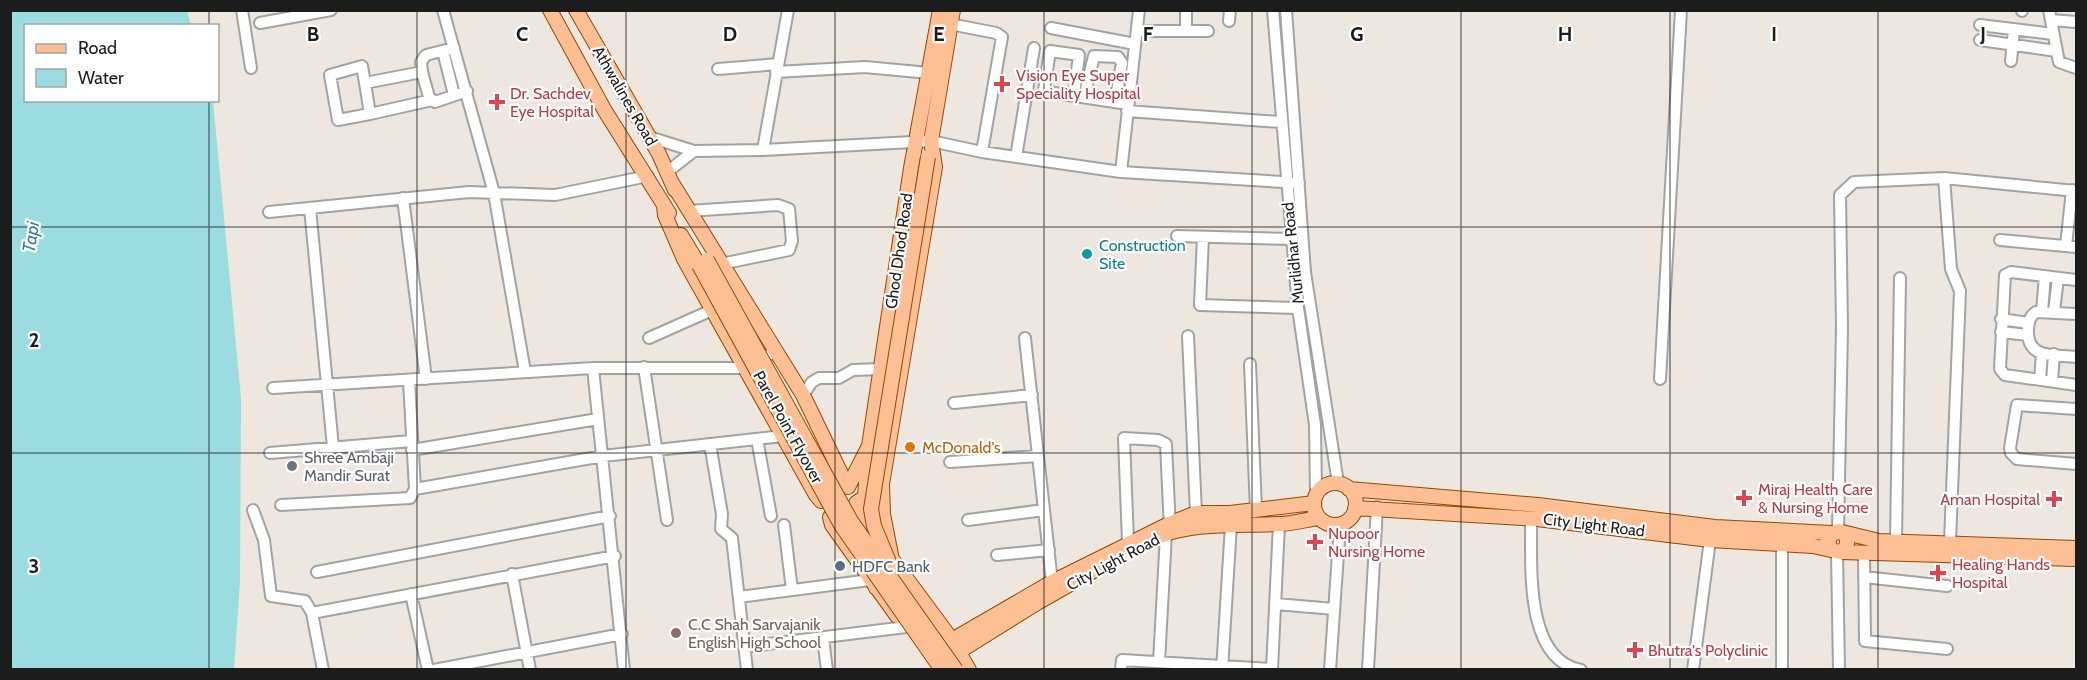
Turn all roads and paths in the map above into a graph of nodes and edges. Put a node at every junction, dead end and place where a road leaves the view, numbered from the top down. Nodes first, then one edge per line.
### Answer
1 (242, 10) edge
2 (331, 10) edge
3 (443, 10) edge
4 (550, 10) edge
5 (566, 10) edge
6 (576, 10) edge
7 (788, 10) edge
8 (940, 10) edge
9 (1139, 10) edge
10 (1186, 10) edge
11 (1273, 10) edge
12 (1286, 10) edge
13 (1681, 10) edge
14 (2050, 15) edge
15 (951, 17) edge
16 (2076, 22) edge
17 (260, 23) dead end
18 (1980, 25) dead end
19 (1186, 27) dead end
20 (1051, 28) dead end
21 (2014, 29) junction
22 (1137, 31) junction
23 (1208, 31) dead end
24 (2053, 34) junction
25 (1980, 40) dead end
26 (1135, 44) junction
27 (2012, 45) junction
28 (1034, 48) dead end
29 (449, 50) junction
30 (2056, 51) junction
31 (2011, 61) dead end
32 (251, 68) dead end
33 (777, 68) junction
34 (2076, 68) edge
35 (718, 69) dead end
36 (422, 72) junction
37 (928, 73) junction
38 (365, 83) junction
39 (467, 91) junction
40 (454, 95) junction
41 (1079, 96) junction
42 (432, 100) junction
43 (1115, 102) junction
44 (1127, 107) junction
45 (370, 114) junction
46 (1280, 122) junction
47 (649, 137) junction
48 (916, 142) junction
49 (930, 148) junction
50 (763, 150) junction
51 (694, 151) junction
52 (982, 152) junction
53 (1016, 156) junction
54 (661, 158) junction
55 (1121, 172) junction
56 (648, 176) junction
57 (669, 178) junction
58 (1944, 178) junction
59 (1286, 182) junction
60 (1299, 183) junction
61 (2074, 190) edge
62 (494, 193) junction
63 (403, 198) junction
64 (664, 206) junction
65 (310, 208) junction
66 (689, 211) junction
67 (269, 212) dead end
68 (1177, 236) dead end
69 (1203, 237) junction
70 (1291, 239) junction
71 (2000, 240) dead end
72 (2071, 247) edge
73 (709, 263) junction
74 (2044, 276) junction
75 (1900, 278) dead end
76 (2058, 278) junction
77 (2076, 280) edge
78 (1298, 308) junction
79 (712, 310) junction
80 (2042, 311) junction
81 (2054, 312) junction
82 (2076, 314) edge
83 (2001, 319) junction
84 (2028, 329) junction
85 (2001, 332) junction
86 (1188, 336) dead end
87 (650, 338) dead end
88 (1025, 338) dead end
89 (774, 352) junction
90 (2042, 353) junction
91 (2054, 354) junction
92 (2076, 357) edge
93 (1250, 364) dead end
94 (644, 367) junction
95 (593, 368) junction
96 (747, 368) junction
97 (882, 369) junction
98 (525, 372) junction
99 (426, 379) junction
100 (1660, 379) dead end
101 (2046, 380) junction
102 (409, 381) junction
103 (327, 384) junction
104 (2076, 385) edge
105 (273, 388) dead end
106 (1032, 394) junction
107 (803, 395) junction
108 (954, 403) dead end
109 (2076, 410) edge
110 (598, 419) junction
111 (783, 436) junction
112 (757, 439) junction
113 (710, 444) junction
114 (411, 445) junction
115 (333, 447) junction
116 (656, 450) junction
117 (868, 452) junction
118 (270, 453) dead end
119 (603, 456) junction
120 (1038, 456) junction
121 (951, 462) dead end
122 (2076, 464) edge
123 (848, 486) junction
124 (1343, 486) junction
125 (414, 489) junction
126 (1315, 498) junction
127 (821, 501) junction
128 (281, 505) dead end
129 (856, 505) junction
130 (1377, 507) junction
131 (1355, 508) junction
132 (253, 510) dead end
133 (1044, 510) junction
134 (1256, 510) junction
135 (1196, 513) junction
136 (610, 516) junction
137 (771, 516) dead end
138 (830, 517) junction
139 (1318, 518) junction
140 (1531, 518) junction
141 (667, 520) dead end
142 (968, 520) dead end
143 (1279, 524) junction
144 (784, 525) dead end
145 (1230, 525) junction
146 (1340, 525) junction
147 (1168, 530) junction
148 (1838, 533) junction
149 (1710, 540) junction
150 (1896, 541) junction
151 (1128, 542) junction
152 (1950, 542) junction
153 (1782, 544) junction
154 (2076, 548) edge
155 (1049, 550) junction
156 (1836, 552) junction
157 (1864, 553) junction
158 (997, 555) dead end
159 (615, 556) junction
160 (892, 560) junction
161 (2076, 560) edge
162 (317, 572) dead end
163 (512, 574) junction
164 (1864, 577) junction
165 (1052, 582) junction
166 (873, 584) junction
167 (1947, 586) dead end
168 (792, 590) junction
169 (901, 592) junction
170 (411, 594) junction
171 (739, 597) junction
172 (1276, 604) junction
173 (1334, 609) junction
174 (312, 613) junction
175 (906, 627) junction
176 (622, 634) junction
177 (824, 638) junction
178 (956, 646) junction
179 (744, 647) junction
180 (1947, 649) dead end
181 (527, 652) junction
182 (1159, 662) junction
183 (1184, 666) edge
184 (935, 667) edge
185 (1223, 667) edge
186 (323, 669) edge
187 (428, 669) edge
188 (434, 669) edge
189 (530, 669) edge
190 (624, 669) edge
191 (747, 669) edge
192 (827, 669) edge
193 (956, 669) edge
194 (969, 669) edge
195 (1121, 669) edge
196 (1330, 669) edge
197 (1368, 669) edge
198 (1581, 669) edge
199 (1693, 669) edge
200 (1782, 669) edge
201 (1839, 669) edge

1 - 32 street
2 - 17 street
3 - 29 street
4 - 56 main road, Athwalines Road
5 - 54 main road
6 - 47 main road, Athwalines Road
7 - 33 street
8 - 37 main road, Ghod Dhod Road
9 - 22 street
10 - 19 street
11 - 46 street, Murlidhar Road
12 - 60 street, Murlidhar Road
13 - 100 street
14 - 16 street
14 - 24 street
15 - 49 main road
15 - 52 street
18 - 21 street
20 - 26 street
21 - 24 street
21 - 27 street
22 - 23 street
22 - 26 street
24 - 30 street
25 - 27 street
26 - 44 street
27 - 30 street
27 - 31 street
28 - 53 street
29 - 36 street
29 - 39 street
29 - 40 street
30 - 34 street
33 - 35 street
33 - 37 street
33 - 50 street
36 - 38 street
36 - 42 street
37 - 48 main road, Ghod Dhod Road
38 - 45 street
38 - 45 street
39 - 40 street
39 - 62 street
40 - 42 street
41 - 41 street
41 - 43 street
41 - 43 street
42 - 45 street
43 - 44 street
44 - 46 street
44 - 55 street
46 - 59 street, Murlidhar Road
47 - 51 street
47 - 54 main road, Athwalines Road
48 - 49 street
48 - 50 street
48 - 97 main road, Ghod Dhod Road
49 - 52 street
49 - 160 main road, Ghod Dhod Road
49 - 169 main road, bridge
50 - 51 street
51 - 57 street
52 - 53 street
53 - 55 street
54 - 57 main road, Athwalines Road
55 - 59 street
56 - 62 street
56 - 64 main road, Parel Point Flyover
57 - 66 main road
57 - 73 main road, Parel Point Flyover
58 - 61 street
58 - 148 street
58 - 152 street
59 - 60 street
59 - 70 street, Murlidhar Road
60 - 124 street, Murlidhar Road
61 - 72 street
62 - 63 street
62 - 98 street
63 - 65 street
63 - 99 street
64 - 73 main road, Parel Point Flyover
64 - 79 main road
65 - 67 street
65 - 103 street
66 - 73 main road
66 - 73 street
68 - 69 street
69 - 70 street
69 - 78 street
70 - 78 street, Murlidhar Road
71 - 72 street
73 - 89 main road
73 - 169 main road, Parel Point Flyover, bridge
73 - 184 main road, Parel Point Flyover, bridge
74 - 76 street
74 - 80 street
74 - 83 street
75 - 150 street
76 - 77 street
76 - 81 street
78 - 126 street, Murlidhar Road
79 - 87 street
79 - 96 main road
80 - 81 street
80 - 84 street
81 - 82 street
83 - 84 street
83 - 85 street
84 - 85 street
84 - 90 street
85 - 101 street
86 - 135 street
88 - 106 street
89 - 96 street
89 - 107 main road
90 - 91 street
90 - 101 street
91 - 92 street
91 - 101 street
93 - 134 street
94 - 95 street
94 - 96 street
94 - 116 street
95 - 98 street
95 - 110 street
96 - 111 main road
97 - 107 street
97 - 117 main road, Ghod Dhod Road
98 - 99 street
99 - 102 street
101 - 104 street
102 - 103 street
102 - 114 street
103 - 105 street
103 - 115 street
106 - 108 street
106 - 120 street
107 - 123 main road
109 - 122 street
110 - 114 street
110 - 119 street
111 - 112 street
111 - 127 main road
112 - 113 street
112 - 137 street
113 - 116 street
113 - 171 street
114 - 115 street
114 - 125 street
115 - 118 street
116 - 119 street
116 - 141 street
117 - 123 main road, Ghod Dhod Road
117 - 129 main road
119 - 125 street
119 - 136 street
120 - 121 street
120 - 133 street
123 - 127 main road
123 - 129 main road
124 - 126 main road
124 - 131 main road
124 - 148 main road
125 - 128 street
126 - 134 main road
126 - 139 main road
127 - 138 main road
129 - 138 main road
129 - 160 main road
130 - 131 main road, City Light Road
130 - 140 main road, City Light Road
130 - 197 street
131 - 146 main road
132 - 174 street
133 - 142 street
133 - 155 street
134 - 135 main road
135 - 147 main road
136 - 159 street
136 - 162 street
138 - 166 main road
139 - 143 main road, City Light Road
139 - 146 main road, City Light Road
140 - 149 main road, City Light Road
140 - 198 street
143 - 145 main road, City Light Road
143 - 172 street
144 - 168 street
145 - 147 main road, City Light Road
145 - 185 street
146 - 173 street
147 - 151 main road
147 - 151 street
147 - 178 main road, City Light Road
147 - 182 street
148 - 150 main road
148 - 156 main road
149 - 153 main road, City Light Road
149 - 199 street
150 - 152 main road
151 - 165 main road
152 - 154 main road
153 - 156 main road, City Light Road
153 - 200 street
155 - 158 street
155 - 165 street
156 - 157 main road, City Light Road
156 - 201 street
157 - 161 main road, City Light Road
157 - 164 street
159 - 163 street
159 - 176 street
160 - 166 main road
160 - 178 main road
163 - 170 street
163 - 181 street
164 - 167 street
164 - 180 street
165 - 178 main road
166 - 168 street
166 - 175 main road
168 - 171 street
169 - 193 main road, Parel Point Flyover, bridge
170 - 174 street
170 - 187 street
171 - 179 street
172 - 173 street
172 - 185 street
173 - 196 street
174 - 186 street
175 - 177 street
175 - 184 main road
176 - 181 street
176 - 190 street
177 - 179 street
177 - 192 street
178 - 184 main road
178 - 194 main road
179 - 191 street
181 - 188 street
181 - 189 street
182 - 183 street
182 - 195 street
183 - 185 street

